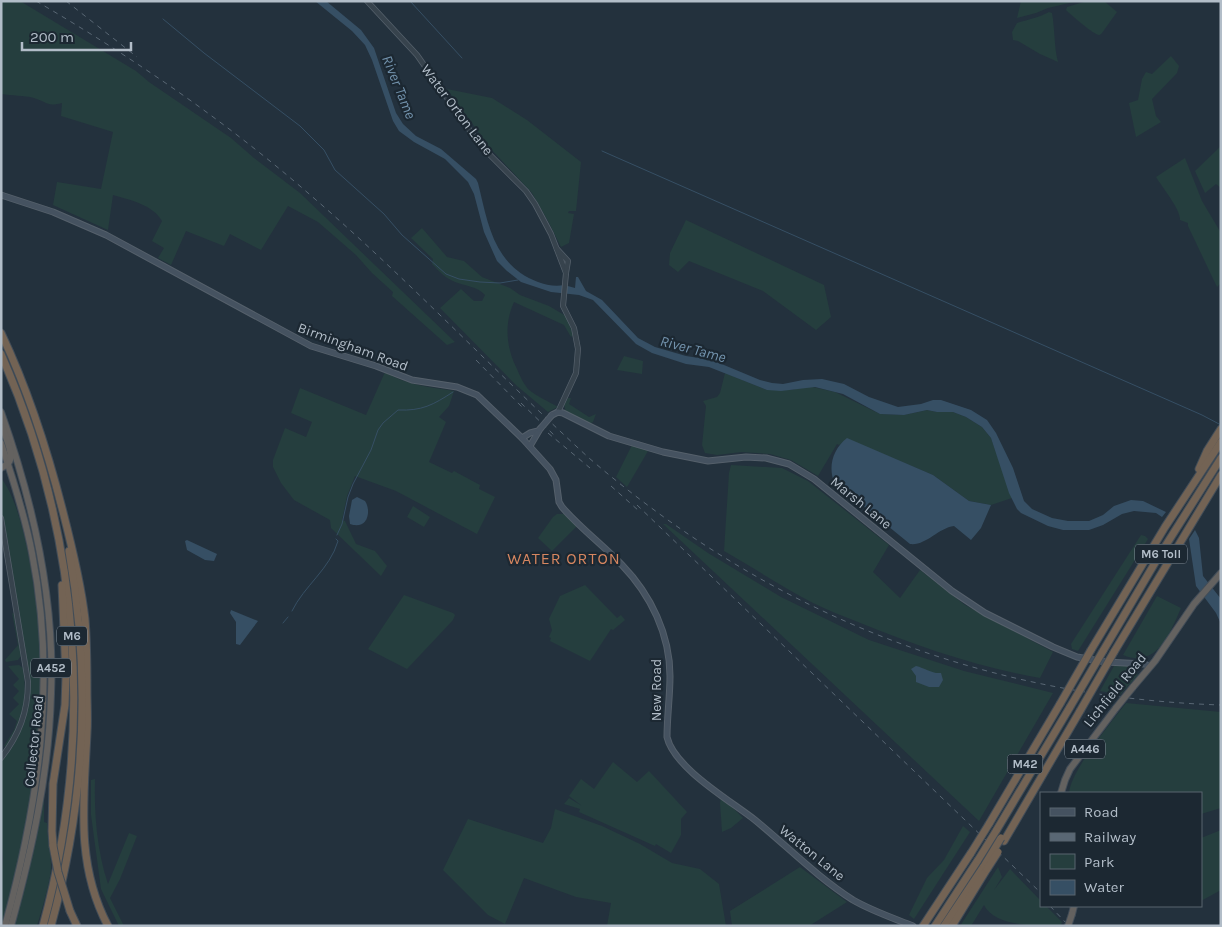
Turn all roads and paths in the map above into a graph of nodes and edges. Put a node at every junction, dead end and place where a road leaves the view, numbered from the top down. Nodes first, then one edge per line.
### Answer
1 (367, 1) edge
2 (1, 195) edge
3 (1, 333) edge
4 (1, 354) edge
5 (1, 412) edge
6 (558, 412) junction
7 (1, 422) edge
8 (539, 430) junction
9 (1220, 431) edge
10 (522, 438) junction
11 (1221, 442) edge
12 (1, 443) edge
13 (530, 446) junction
14 (1221, 458) edge
15 (8, 464) junction
16 (1, 468) edge
17 (1221, 475) edge
18 (1189, 489) junction
19 (60, 499) junction
20 (559, 502) joint
21 (1, 518) edge
22 (59, 538) junction
23 (1221, 573) edge
24 (1148, 669) junction
25 (667, 737) joint
26 (1, 758) edge
27 (1061, 792) edge
28 (983, 865) junction
29 (1074, 907) edge
30 (925, 922) edge
31 (943, 924) edge
32 (5, 926) edge
33 (12, 926) edge
34 (43, 926) edge
35 (51, 926) edge
36 (77, 926) edge
37 (108, 926) edge
38 (913, 926) edge
39 (1068, 926) edge

1 - 6 street, Water Orton Lane
2 - 10 main road, Birmingham Road
3 - 19 highway, M6
4 - 22 highway, M6
5 - 33 highway, Collector Road / A452
6 - 8 main road, bridge
6 - 24 main road, Marsh Lane
7 - 15 highway
8 - 10 main road
8 - 13 main road
9 - 18 highway
10 - 13 main road, Birmingham Road
11 - 18 highway, M42
12 - 15 highway, Collector Road / A452
13 - 20 main road, Birmingham Road
14 - 28 highway, M6 Toll, bridge
15 - 16 highway
15 - 32 highway, Collector Road / A452
17 - 28 highway, M42, bridge
18 - 30 highway, M42, bridge
19 - 35 highway, M6
19 - 37 highway
20 - 25 main road, New Road
21 - 26 street
22 - 34 highway, M6
22 - 36 highway, bridge
23 - 24 highway, Lichfield Road / A446
24 - 27 highway, Lichfield Road / A446, bridge
25 - 38 main road, Watton Lane
28 - 31 highway, M6 Toll
28 - 31 highway
29 - 39 highway, bridge

